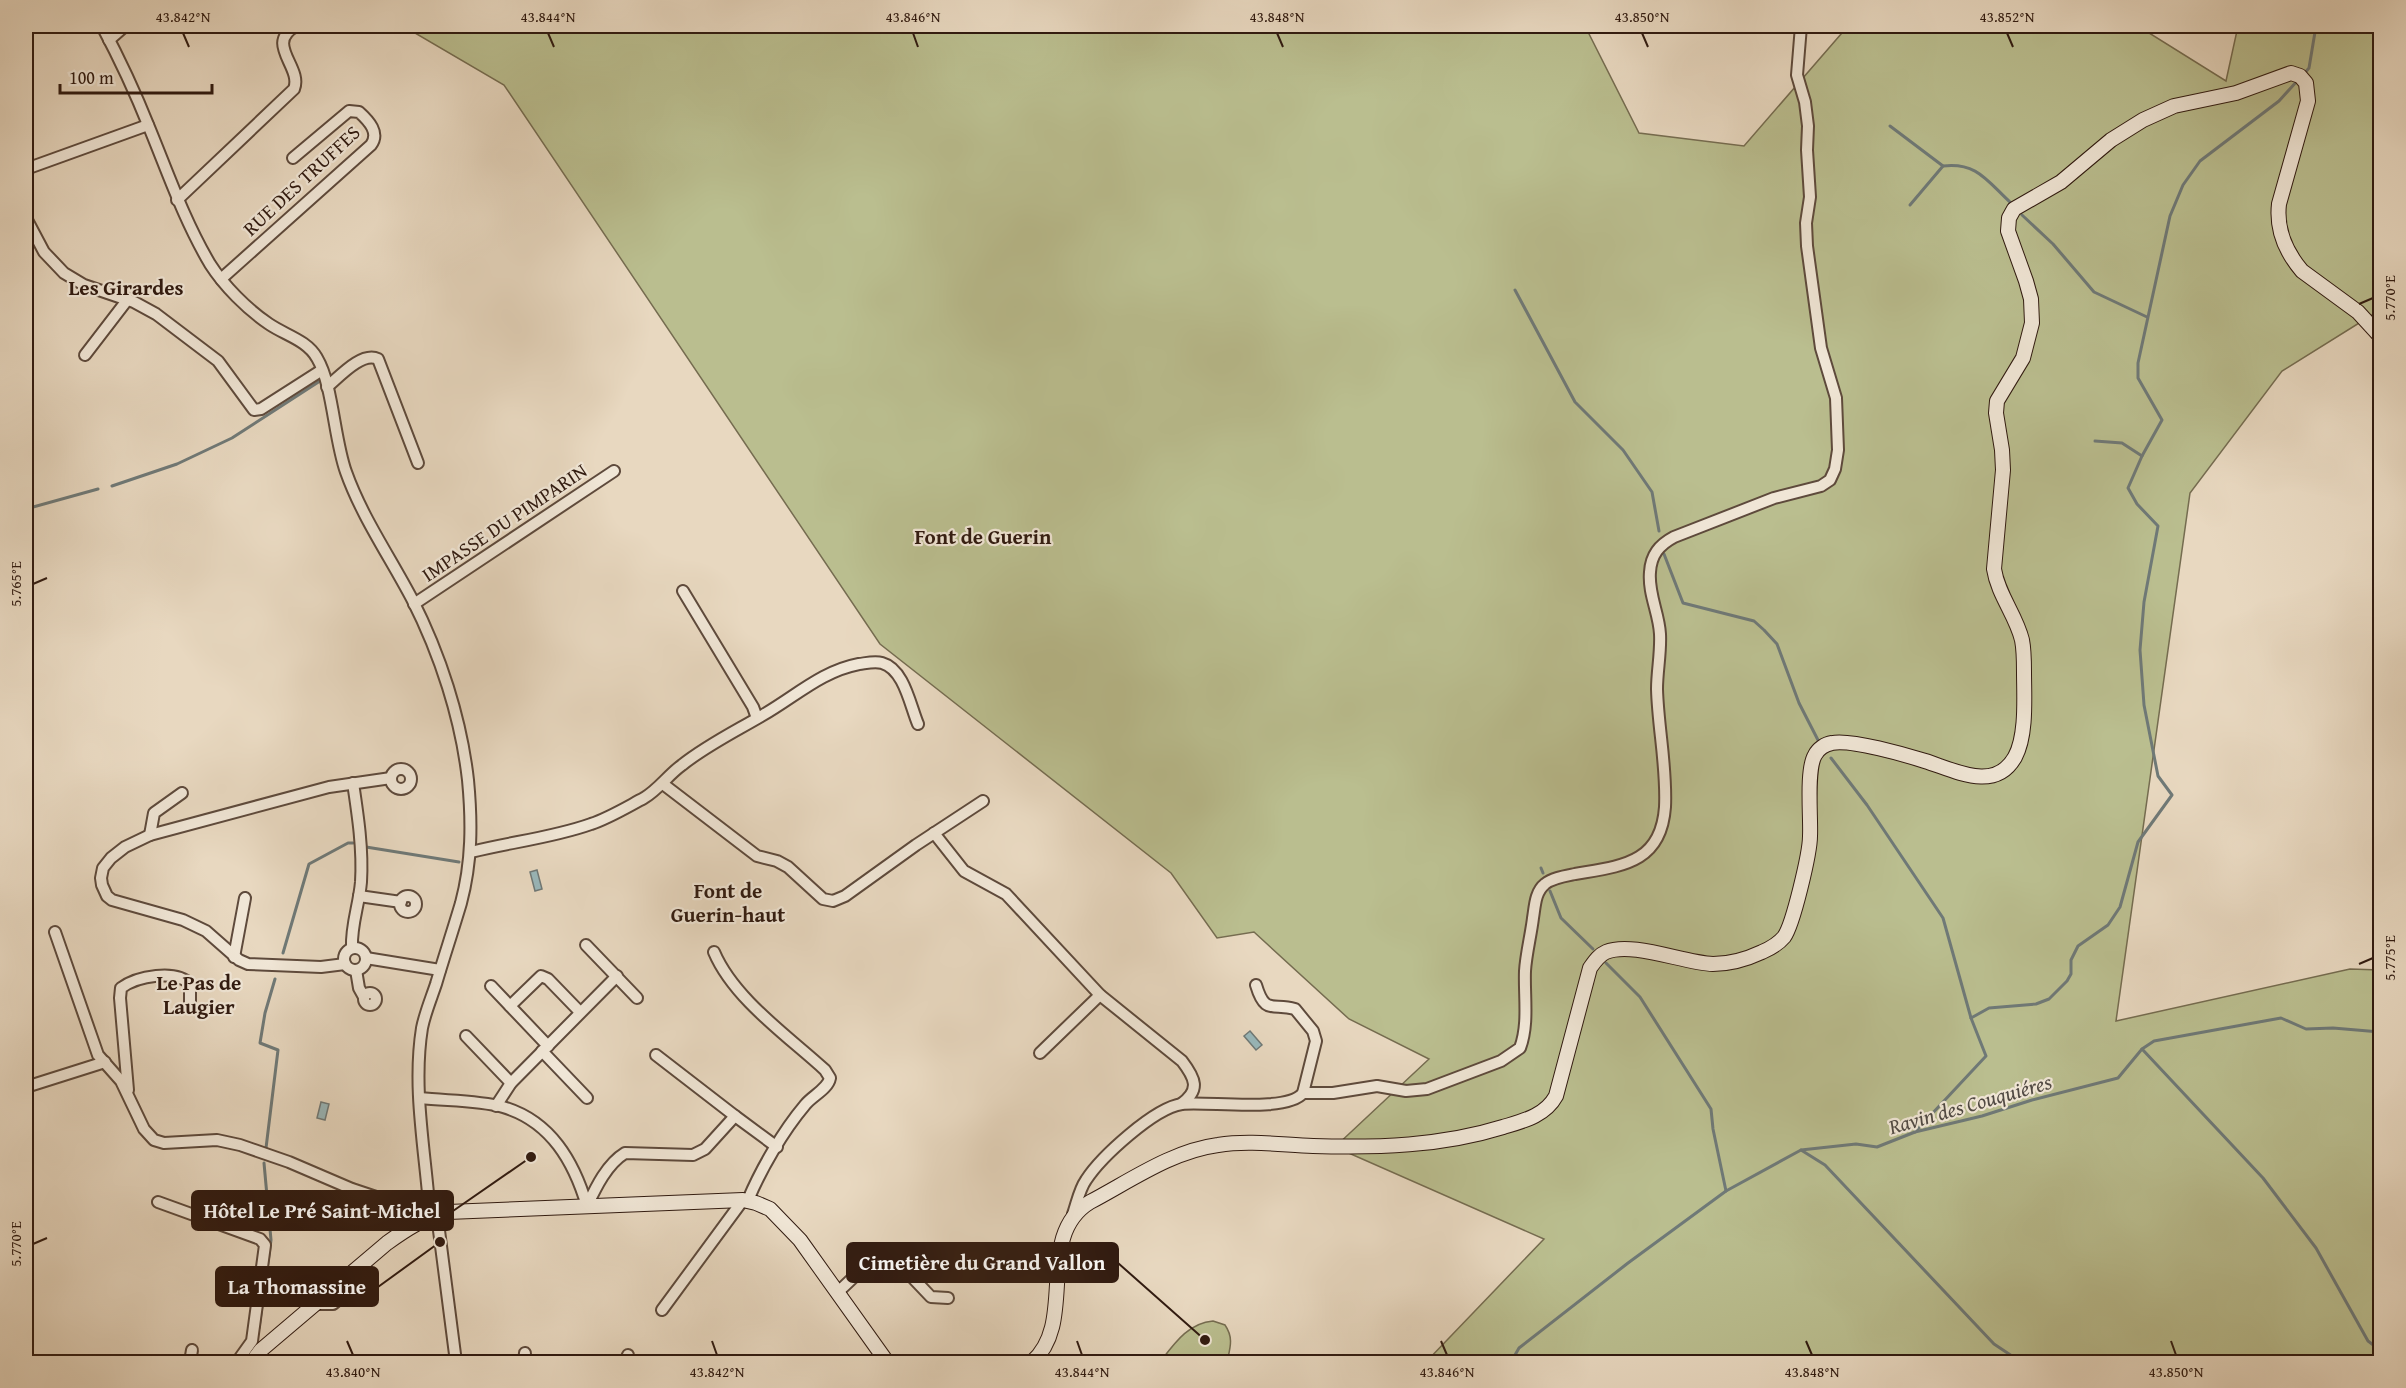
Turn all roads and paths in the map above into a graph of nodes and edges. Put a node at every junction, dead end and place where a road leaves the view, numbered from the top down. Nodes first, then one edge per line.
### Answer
1 (102, 26) edge
2 (125, 26) edge
3 (296, 26) edge
4 (1801, 26) edge
5 (109, 40) junction
6 (148, 125) junction
7 (292, 158) dead end
8 (26, 169) edge
9 (177, 200) junction
10 (26, 218) edge
11 (221, 279) junction
12 (128, 299) junction
13 (2380, 336) edge
14 (85, 355) dead end
15 (322, 370) junction
16 (327, 387) junction
17 (418, 463) dead end
18 (614, 471) dead end
19 (683, 591) dead end
20 (414, 604) junction
21 (757, 718) junction
22 (918, 723) dead end
23 (390, 777) dead end
24 (353, 783) junction
25 (663, 784) junction
26 (182, 793) dead end
27 (983, 801) dead end
28 (934, 833) junction
29 (150, 835) junction
30 (471, 852) junction
31 (359, 896) junction
32 (245, 898) dead end
33 (401, 902) dead end
34 (56, 932) dead end
35 (586, 945) dead end
36 (352, 947) junction
37 (714, 952) dead end
38 (234, 957) junction
39 (366, 958) junction
40 (345, 964) junction
41 (356, 970) junction
42 (440, 970) junction
43 (616, 976) junction
44 (1256, 985) dead end
45 (491, 986) dead end
46 (1100, 995) junction
47 (364, 997) dead end
48 (637, 998) dead end
49 (190, 1005) dead end
50 (510, 1006) junction
51 (580, 1012) junction
52 (466, 1036) dead end
53 (545, 1048) junction
54 (1040, 1053) dead end
55 (656, 1055) dead end
56 (105, 1062) junction
57 (512, 1083) junction
58 (26, 1087) edge
59 (1303, 1093) junction
60 (129, 1095) junction
61 (420, 1098) junction
62 (587, 1098) dead end
63 (1181, 1104) junction
64 (496, 1106) junction
65 (735, 1116) junction
66 (777, 1147) junction
67 (595, 1189) junction
68 (583, 1192) junction
69 (745, 1200) junction
70 (158, 1202) dead end
71 (587, 1206) junction
72 (1073, 1214) junction
73 (431, 1217) junction
74 (838, 1293) junction
75 (948, 1298) dead end
76 (662, 1310) dead end
77 (257, 1346) junction
78 (192, 1350) dead end
79 (190, 1362) edge
80 (237, 1362) edge
81 (252, 1362) edge
82 (456, 1362) edge
83 (887, 1362) edge
84 (1032, 1362) edge

1 - 5 street
2 - 5 street
3 - 9 street
4 - 59 street
5 - 6 street
6 - 8 street
6 - 9 street
7 - 11 street, RUE DES TRUFFES
9 - 11 street
10 - 12 street
11 - 15 street
12 - 14 street
12 - 15 street
13 - 72 street
15 - 16 street
16 - 17 street
16 - 20 street
18 - 20 street, IMPASSE DU PIMPARIN
19 - 21 street
20 - 30 street
21 - 22 street
21 - 25 street
23 - 24 street
24 - 29 street
24 - 31 street
25 - 28 street
25 - 30 street
26 - 29 street
27 - 28 street
28 - 46 street
29 - 38 street
30 - 42 street
31 - 33 street
31 - 36 street
32 - 38 street
34 - 56 street
35 - 43 street
36 - 39 street
36 - 40 street
37 - 66 street
38 - 40 street
39 - 41 street
39 - 42 street
40 - 41 street
41 - 47 street
42 - 61 street
43 - 48 street
43 - 51 street
44 - 59 street
45 - 50 street
46 - 54 street
46 - 63 street
49 - 60 street
50 - 51 street
50 - 53 street
51 - 53 street
52 - 57 street
53 - 57 street
53 - 62 street
55 - 65 street
56 - 58 street
56 - 60 street
57 - 64 street
59 - 63 street
60 - 73 street
61 - 64 street
61 - 73 street
63 - 72 street
64 - 68 street
65 - 66 street
65 - 67 street
66 - 69 street
67 - 68 street
67 - 71 street
68 - 71 street
69 - 71 street
69 - 74 street
69 - 76 street
70 - 77 street
71 - 73 street
72 - 84 street
73 - 77 street
73 - 82 street
74 - 75 street
74 - 83 street
77 - 80 street
77 - 81 street
78 - 79 street

